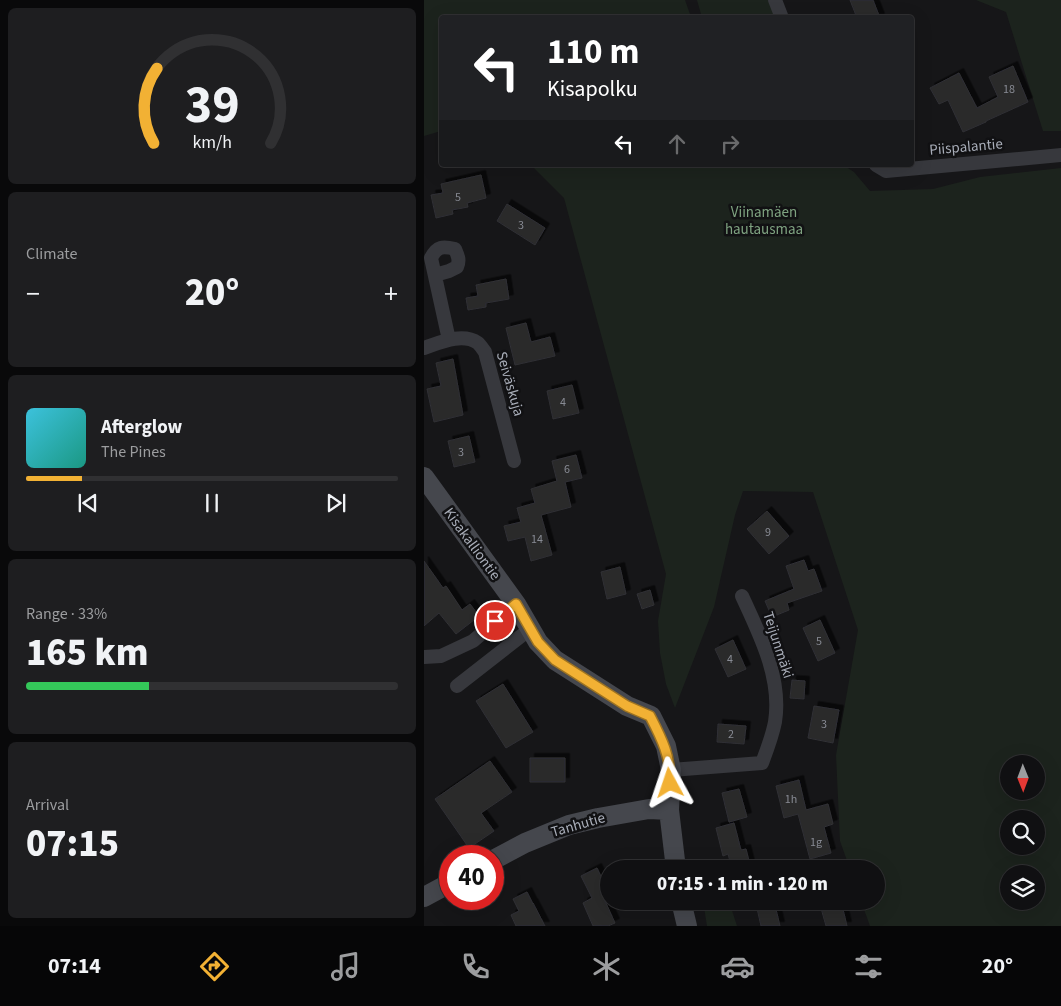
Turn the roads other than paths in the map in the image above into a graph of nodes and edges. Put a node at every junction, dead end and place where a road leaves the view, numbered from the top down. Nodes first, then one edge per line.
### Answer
1 (774, 0) edge
2 (781, 15) edge
3 (1061, 155) edge
4 (880, 167) edge
5 (435, 275) dead end
6 (449, 340) junction
7 (424, 348) edge
8 (514, 461) dead end
9 (424, 478) edge
10 (742, 596) dead end
11 (516, 604) junction
12 (530, 628) junction
13 (424, 657) edge
14 (457, 686) dead end
15 (671, 770) junction
16 (669, 810) junction
17 (504, 854) edge
18 (675, 860) edge
19 (439, 889) edge
20 (424, 898) edge
21 (683, 910) edge
22 (687, 926) edge

1 - 2 street
3 - 4 street, Piispalantie
5 - 6 street
6 - 7 street, Seiväskuja
6 - 8 street, Seiväskuja
9 - 11 street, Kisakalliontie
10 - 15 street, Teijunmäki
11 - 12 street, Kisakalliontie
11 - 13 street
12 - 14 street
12 - 15 street, Kisakalliontie
15 - 16 street, Kisakalliontie
16 - 17 street, Tanhutie
16 - 18 street, Kisakalliontie
19 - 20 street
21 - 22 street

